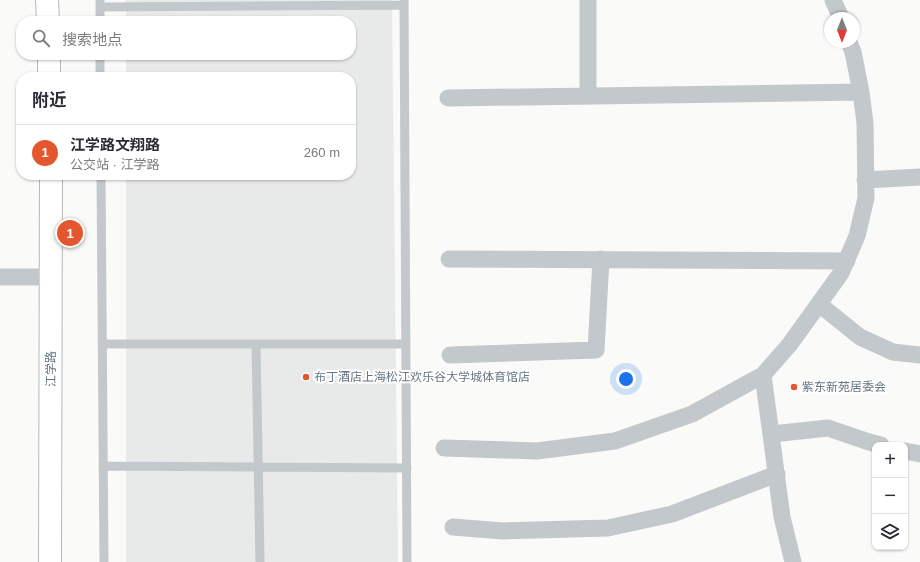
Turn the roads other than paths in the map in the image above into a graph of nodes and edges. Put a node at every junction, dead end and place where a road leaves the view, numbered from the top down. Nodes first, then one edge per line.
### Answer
1 (47, 0) edge
2 (588, 0) edge
3 (833, 0) edge
4 (404, 2) edge
5 (100, 4) edge
6 (838, 12) edge
7 (48, 16) edge
8 (100, 16) edge
9 (851, 48) edge
10 (49, 60) edge
11 (100, 60) edge
12 (49, 72) edge
13 (100, 72) edge
14 (861, 92) junction
15 (588, 96) junction
16 (448, 98) dead end
17 (920, 177) edge
18 (51, 180) edge
19 (101, 180) edge
20 (865, 180) junction
21 (449, 259) dead end
22 (601, 259) junction
23 (846, 261) junction
24 (0, 277) edge
25 (51, 277) junction
26 (819, 304) junction
27 (102, 344) junction
28 (256, 344) junction
29 (406, 344) junction
30 (450, 355) dead end
31 (920, 355) edge
32 (763, 375) junction
33 (772, 434) junction
34 (872, 443) edge
35 (444, 448) dead end
36 (908, 452) edge
37 (920, 454) edge
38 (103, 466) junction
39 (258, 467) junction
40 (407, 468) junction
41 (777, 474) junction
42 (452, 527) dead end
43 (50, 562) edge
44 (104, 562) edge
45 (260, 562) edge
46 (408, 562) edge
47 (793, 562) edge

1 - 7 main road
2 - 15 street
3 - 6 street
4 - 5 lane
4 - 29 lane
5 - 8 lane
9 - 14 street
10 - 12 main road
11 - 13 lane
14 - 15 street
14 - 20 street
15 - 16 street
17 - 20 street
18 - 25 main road, 江学路
19 - 27 lane
20 - 23 street
21 - 22 street
22 - 23 street
22 - 30 street
23 - 26 street
24 - 25 street
25 - 43 main road, 江学路
26 - 31 street
26 - 32 street
27 - 28 lane
27 - 38 lane
28 - 29 lane
28 - 39 lane
29 - 40 lane
32 - 33 street
32 - 35 street
33 - 34 street
33 - 41 street
36 - 37 street
38 - 39 lane
38 - 44 lane
39 - 40 lane
39 - 45 lane
40 - 46 lane
41 - 42 street
41 - 47 street

